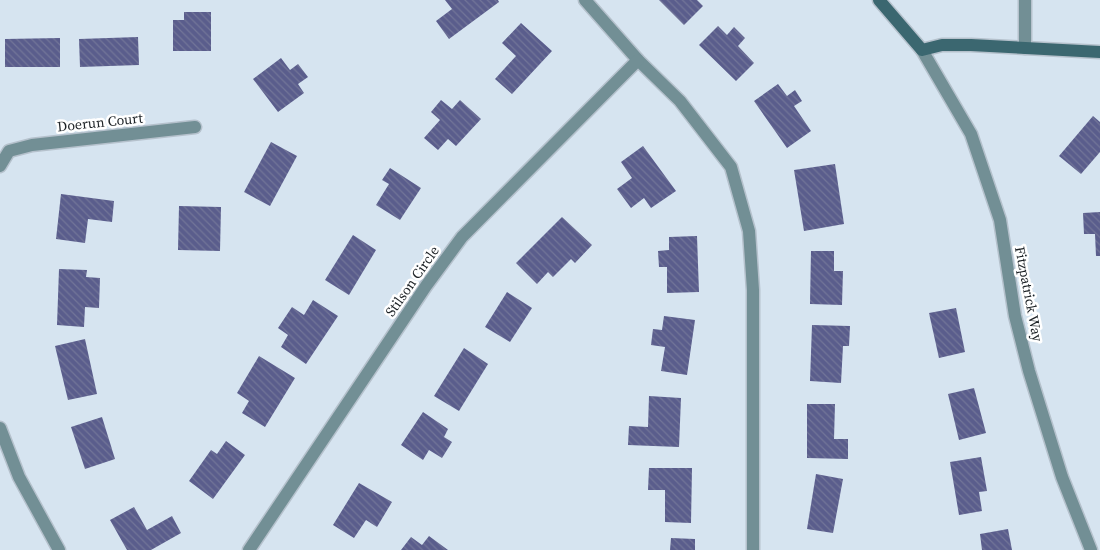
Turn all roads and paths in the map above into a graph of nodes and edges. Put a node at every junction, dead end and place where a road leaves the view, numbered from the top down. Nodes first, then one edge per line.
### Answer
1 (584, 0) edge
2 (879, 0) edge
3 (1025, 0) edge
4 (1025, 48) junction
5 (922, 50) junction
6 (1100, 52) edge
7 (638, 60) junction
8 (195, 127) dead end
9 (0, 166) edge
10 (0, 428) edge
11 (59, 550) edge
12 (251, 550) edge
13 (753, 550) edge
14 (1091, 550) edge

1 - 7 street
2 - 5 street
3 - 4 street
4 - 5 street
4 - 6 street
5 - 14 street, Fitzpatrick Way
7 - 12 street, Stilson Circle
7 - 13 street
8 - 9 street, Doerun Court
10 - 11 street

